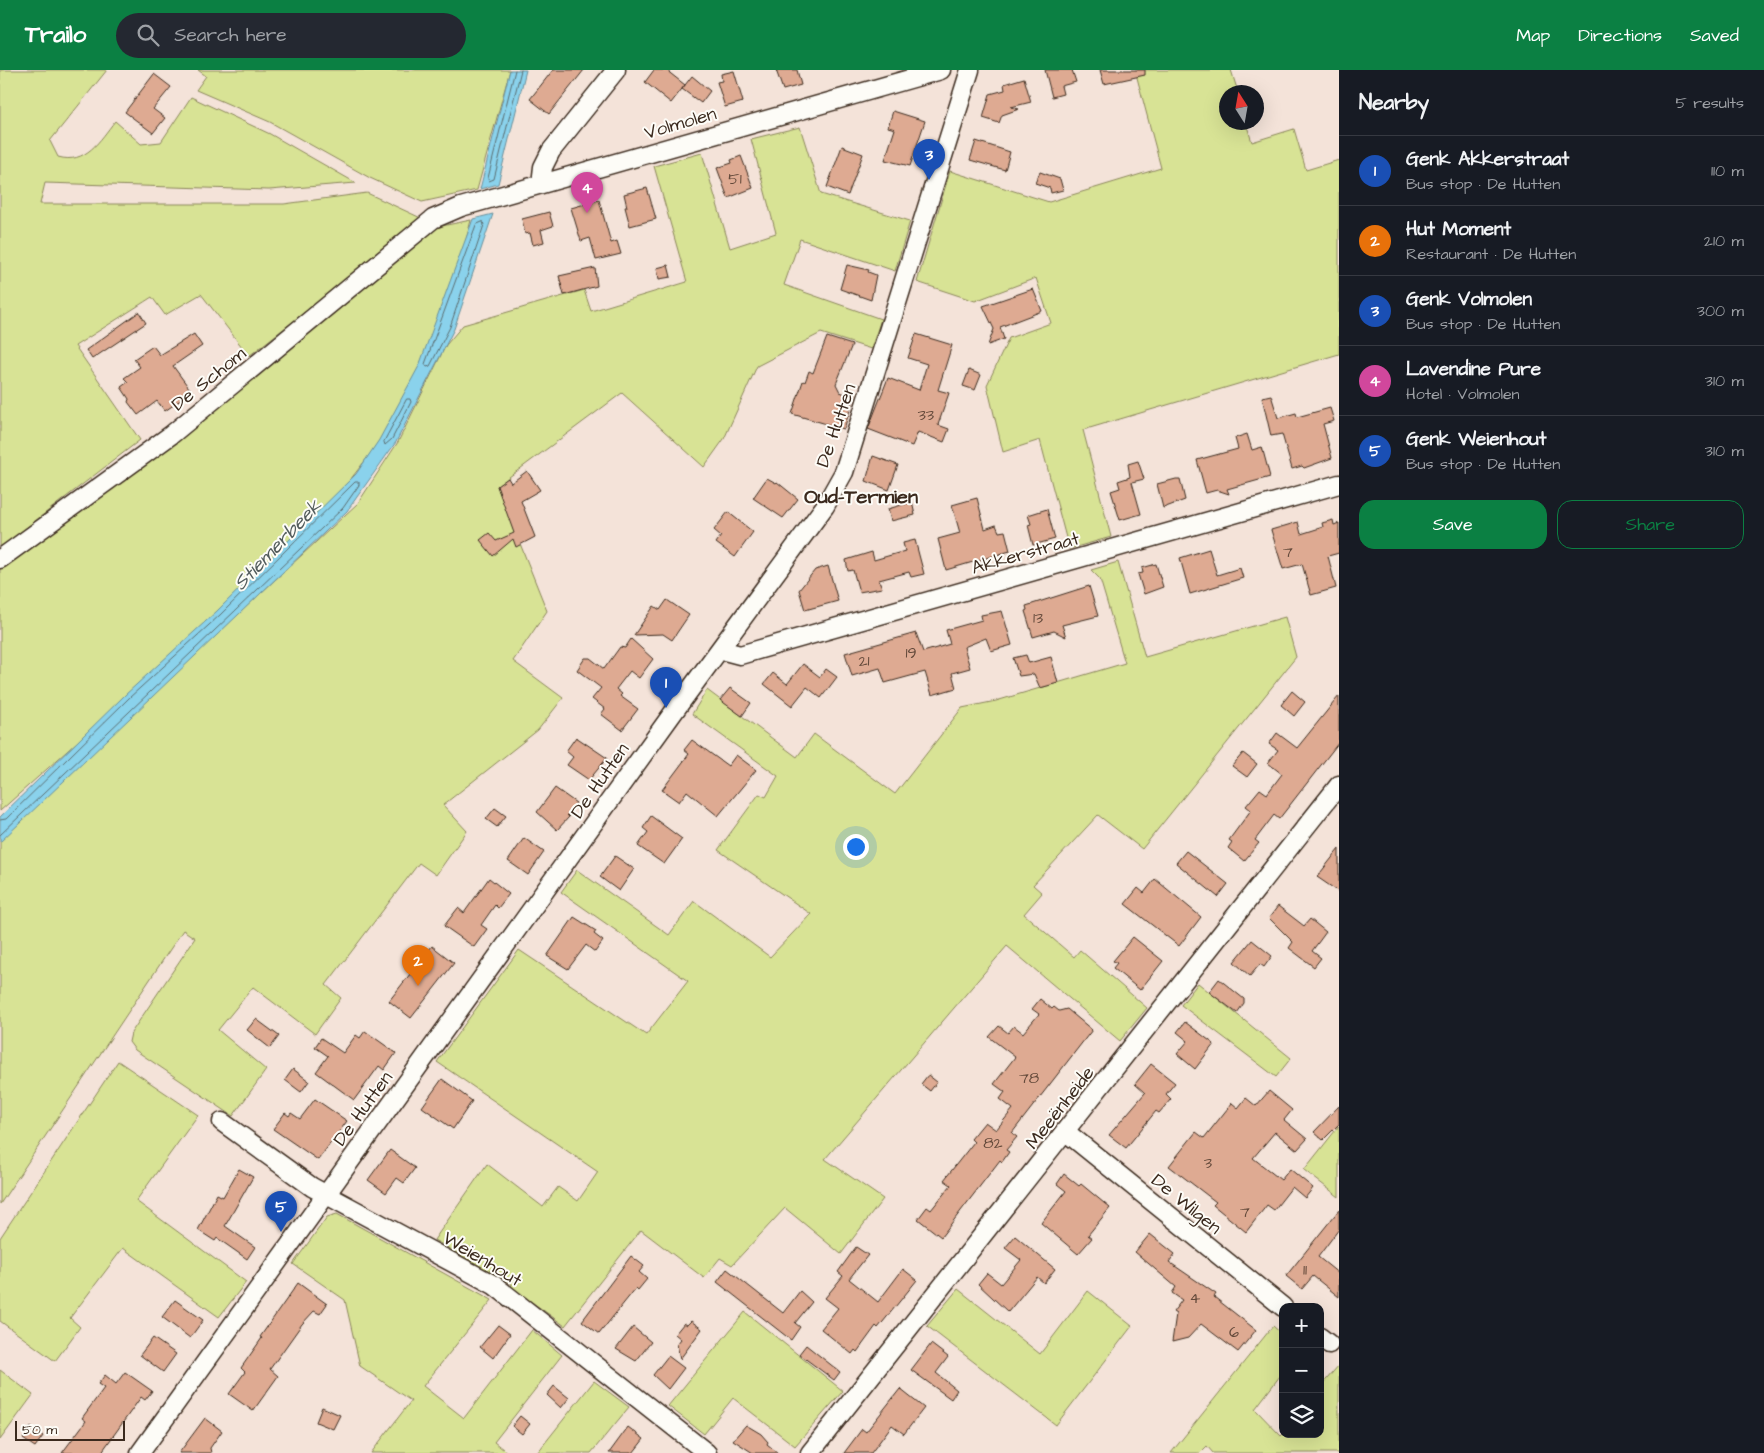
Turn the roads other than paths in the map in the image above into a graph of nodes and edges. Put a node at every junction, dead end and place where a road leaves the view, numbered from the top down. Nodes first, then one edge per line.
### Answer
1 (616, 70) edge
2 (941, 70) edge
3 (970, 70) edge
4 (542, 184) junction
5 (433, 219) joint
6 (1339, 484) edge
7 (0, 559) edge
8 (721, 650) junction
9 (1339, 785) edge
10 (222, 1122) dead end
11 (1066, 1132) junction
12 (326, 1194) junction
13 (1279, 1304) edge
14 (140, 1453) edge
15 (707, 1453) edge
16 (810, 1453) edge

1 - 4 street
2 - 4 street, Volmolen
3 - 8 street, De Hutten
4 - 5 street, Volmolen
5 - 7 street, De Schom
6 - 8 street, Akkerstraat
8 - 12 street, De Hutten
9 - 11 street, Meeënheide
10 - 12 street, Weienhout
11 - 13 street, De Wilgen
11 - 16 street, Meeënheide
12 - 14 street, De Hutten
12 - 15 street, Weienhout

